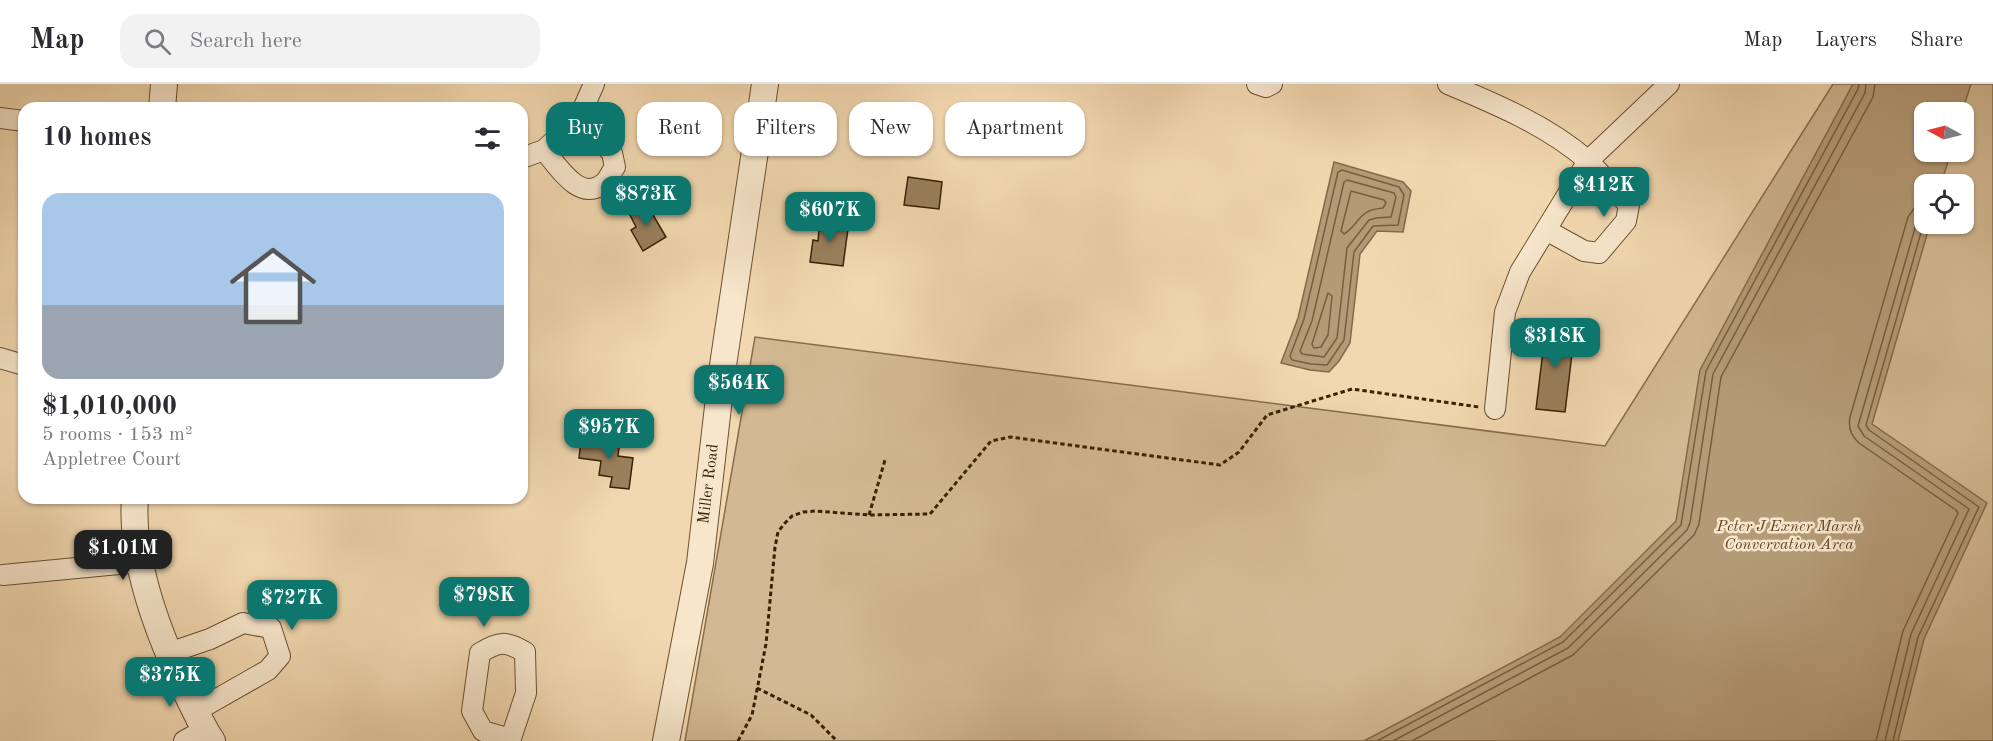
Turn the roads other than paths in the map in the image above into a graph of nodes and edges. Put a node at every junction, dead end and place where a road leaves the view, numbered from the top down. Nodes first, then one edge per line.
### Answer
1 (164, 84) edge
2 (594, 84) edge
3 (765, 84) edge
4 (1257, 84) edge
5 (1272, 84) edge
6 (1448, 84) edge
7 (1669, 84) edge
8 (162, 102) edge
9 (586, 102) edge
10 (0, 118) edge
11 (18, 120) edge
12 (544, 150) joint
13 (546, 152) edge
14 (528, 156) edge
15 (549, 156) edge
16 (613, 156) edge
17 (1588, 161) junction
18 (1546, 230) junction
19 (0, 358) edge
20 (18, 363) edge
21 (1495, 409) road end
22 (134, 504) edge
23 (140, 562) junction
24 (1, 578) edge
25 (169, 653) junction
26 (199, 731) edge
27 (510, 740) edge
28 (666, 741) edge

1 - 8 street
2 - 9 street
3 - 28 street, Miller Road
4 - 5 street
6 - 17 street
7 - 17 street
10 - 11 street
12 - 13 street
12 - 14 street
15 - 16 street
17 - 18 street
17 - 18 street
18 - 21 street
19 - 20 street
22 - 23 street
23 - 24 street
23 - 25 street
25 - 26 street
25 - 26 street
27 - 27 street

